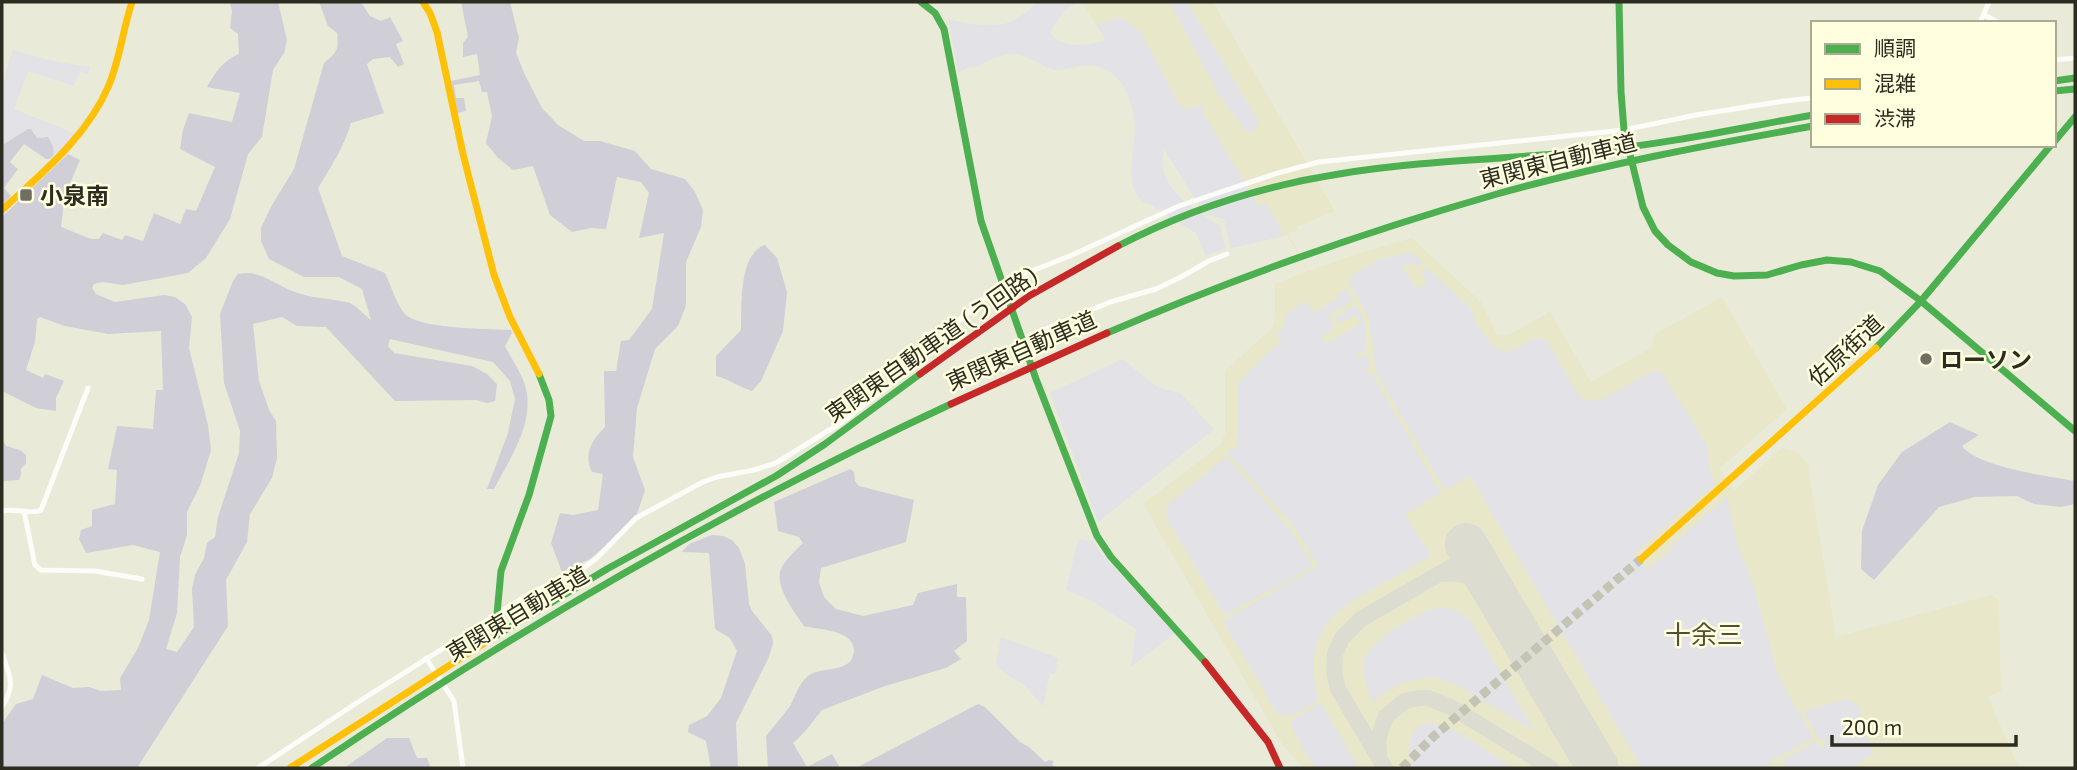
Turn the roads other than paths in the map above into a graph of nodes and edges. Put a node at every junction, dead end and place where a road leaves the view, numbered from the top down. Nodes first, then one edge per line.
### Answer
1 (132, 2) edge
2 (423, 2) edge
3 (921, 2) edge
4 (1619, 2) edge
5 (1989, 2) edge
6 (1984, 15) junction
7 (1981, 21) edge
8 (1996, 21) edge
9 (2075, 58) edge
10 (2056, 60) edge
11 (2075, 78) edge
12 (2056, 81) edge
13 (2075, 89) edge
14 (2056, 91) edge
15 (1811, 99) edge
16 (1811, 115) edge
17 (2075, 117) edge
18 (1811, 126) edge
19 (1625, 131) junction
20 (2056, 139) edge
21 (1659, 144) joint
22 (2050, 147) edge
23 (2, 210) edge
24 (1227, 254) dead end
25 (1003, 285) junction
26 (1921, 301) junction
27 (1022, 339) junction
28 (88, 388) dead end
29 (2075, 431) edge
30 (762, 484) joint
31 (24, 510) junction
32 (2, 511) edge
33 (1641, 559) tunnel mouth
34 (142, 579) dead end
35 (496, 614) junction
36 (2, 653) edge
37 (428, 660) junction
38 (2, 708) edge
39 (258, 768) edge
40 (290, 768) edge
41 (312, 768) edge
42 (463, 768) edge
43 (1280, 768) edge

1 - 23 main road
2 - 35 main road
3 - 25 main road
4 - 19 main road
5 - 6 street
6 - 7 street
6 - 8 street
9 - 10 street
11 - 12 main road
13 - 14 main road
15 - 19 street
16 - 21 main road, 東関東自動車道
17 - 20 main road, 佐原街道
18 - 41 main road, 東関東自動車道
19 - 25 street
19 - 26 main road
21 - 30 main road, 東関東自動車道 (う回路)
22 - 26 main road, 佐原街道
24 - 27 street
25 - 27 main road
25 - 35 street
26 - 29 main road
26 - 33 main road, 佐原街道
27 - 43 main road
28 - 31 street
30 - 40 main road, 東関東自動車道
31 - 32 street
31 - 34 street
35 - 37 street
36 - 38 street
37 - 39 street
37 - 42 street

